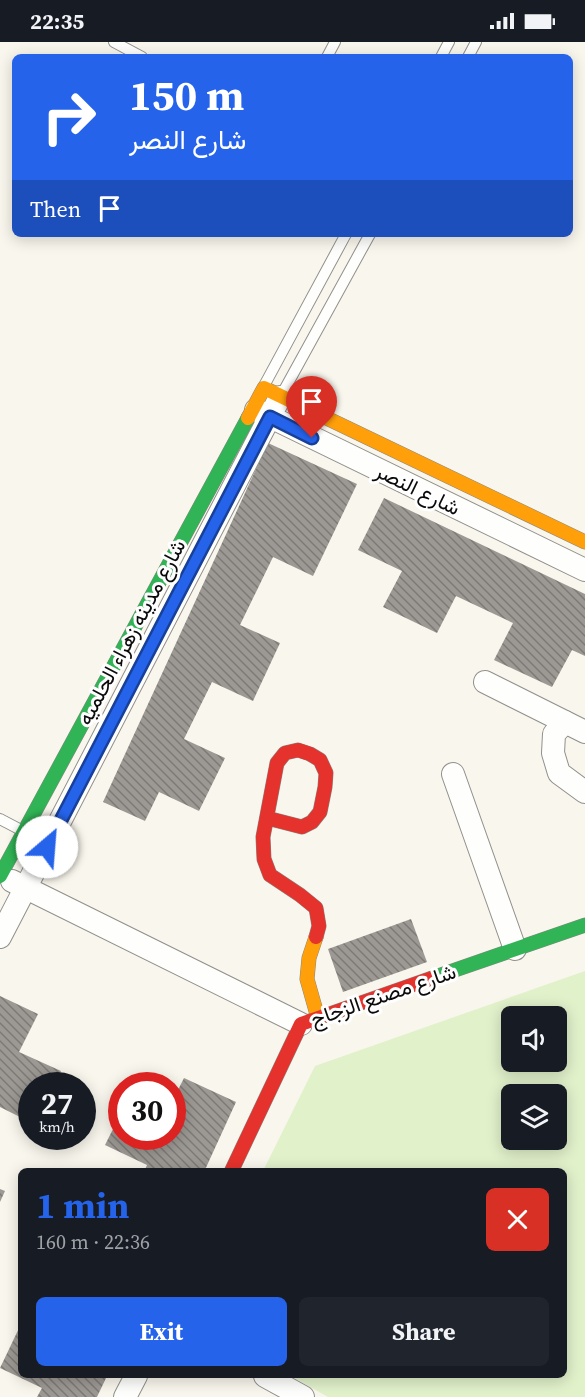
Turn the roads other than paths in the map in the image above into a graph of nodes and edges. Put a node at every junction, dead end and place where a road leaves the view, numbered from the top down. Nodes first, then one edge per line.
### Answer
1 (114, 42) edge
2 (136, 54) edge
3 (345, 237) edge
4 (368, 237) edge
5 (272, 392) junction
6 (261, 413) junction
7 (585, 542) edge
8 (585, 570) edge
9 (485, 682) dead end
10 (565, 722) junction
11 (585, 732) edge
12 (453, 774) dead end
13 (585, 792) edge
14 (267, 818) junction
15 (0, 819) edge
16 (24, 831) junction
17 (0, 876) edge
18 (25, 888) junction
19 (585, 925) edge
20 (0, 937) edge
21 (515, 949) junction
22 (309, 1021) junction
23 (233, 1168) edge
24 (135, 1378) edge
25 (269, 1378) edge
26 (125, 1397) edge
27 (303, 1397) edge

1 - 2 lane
3 - 5 lane
4 - 5 lane
5 - 6 street, شارع مدينه زهراء الحلميه
5 - 7 street, شارع النصر
6 - 8 street, شارع النصر
6 - 16 street, شارع مدينه زهراء الحلميه
6 - 18 street, شارع مدينه زهراء الحلميه
9 - 10 street
10 - 11 street
10 - 13 street
12 - 21 street
14 - 14 street
14 - 22 street
15 - 16 lane
16 - 17 street, شارع مدينه زهراء الحلميه
17 - 18 street
18 - 20 street, شارع مدينه زهراء الحلميه
18 - 22 street
19 - 21 street, شارع مصنع الزجاج
21 - 22 street, شارع مصنع الزجاج
22 - 23 street, شارع مصنع الزجاج
24 - 26 street
25 - 27 street

